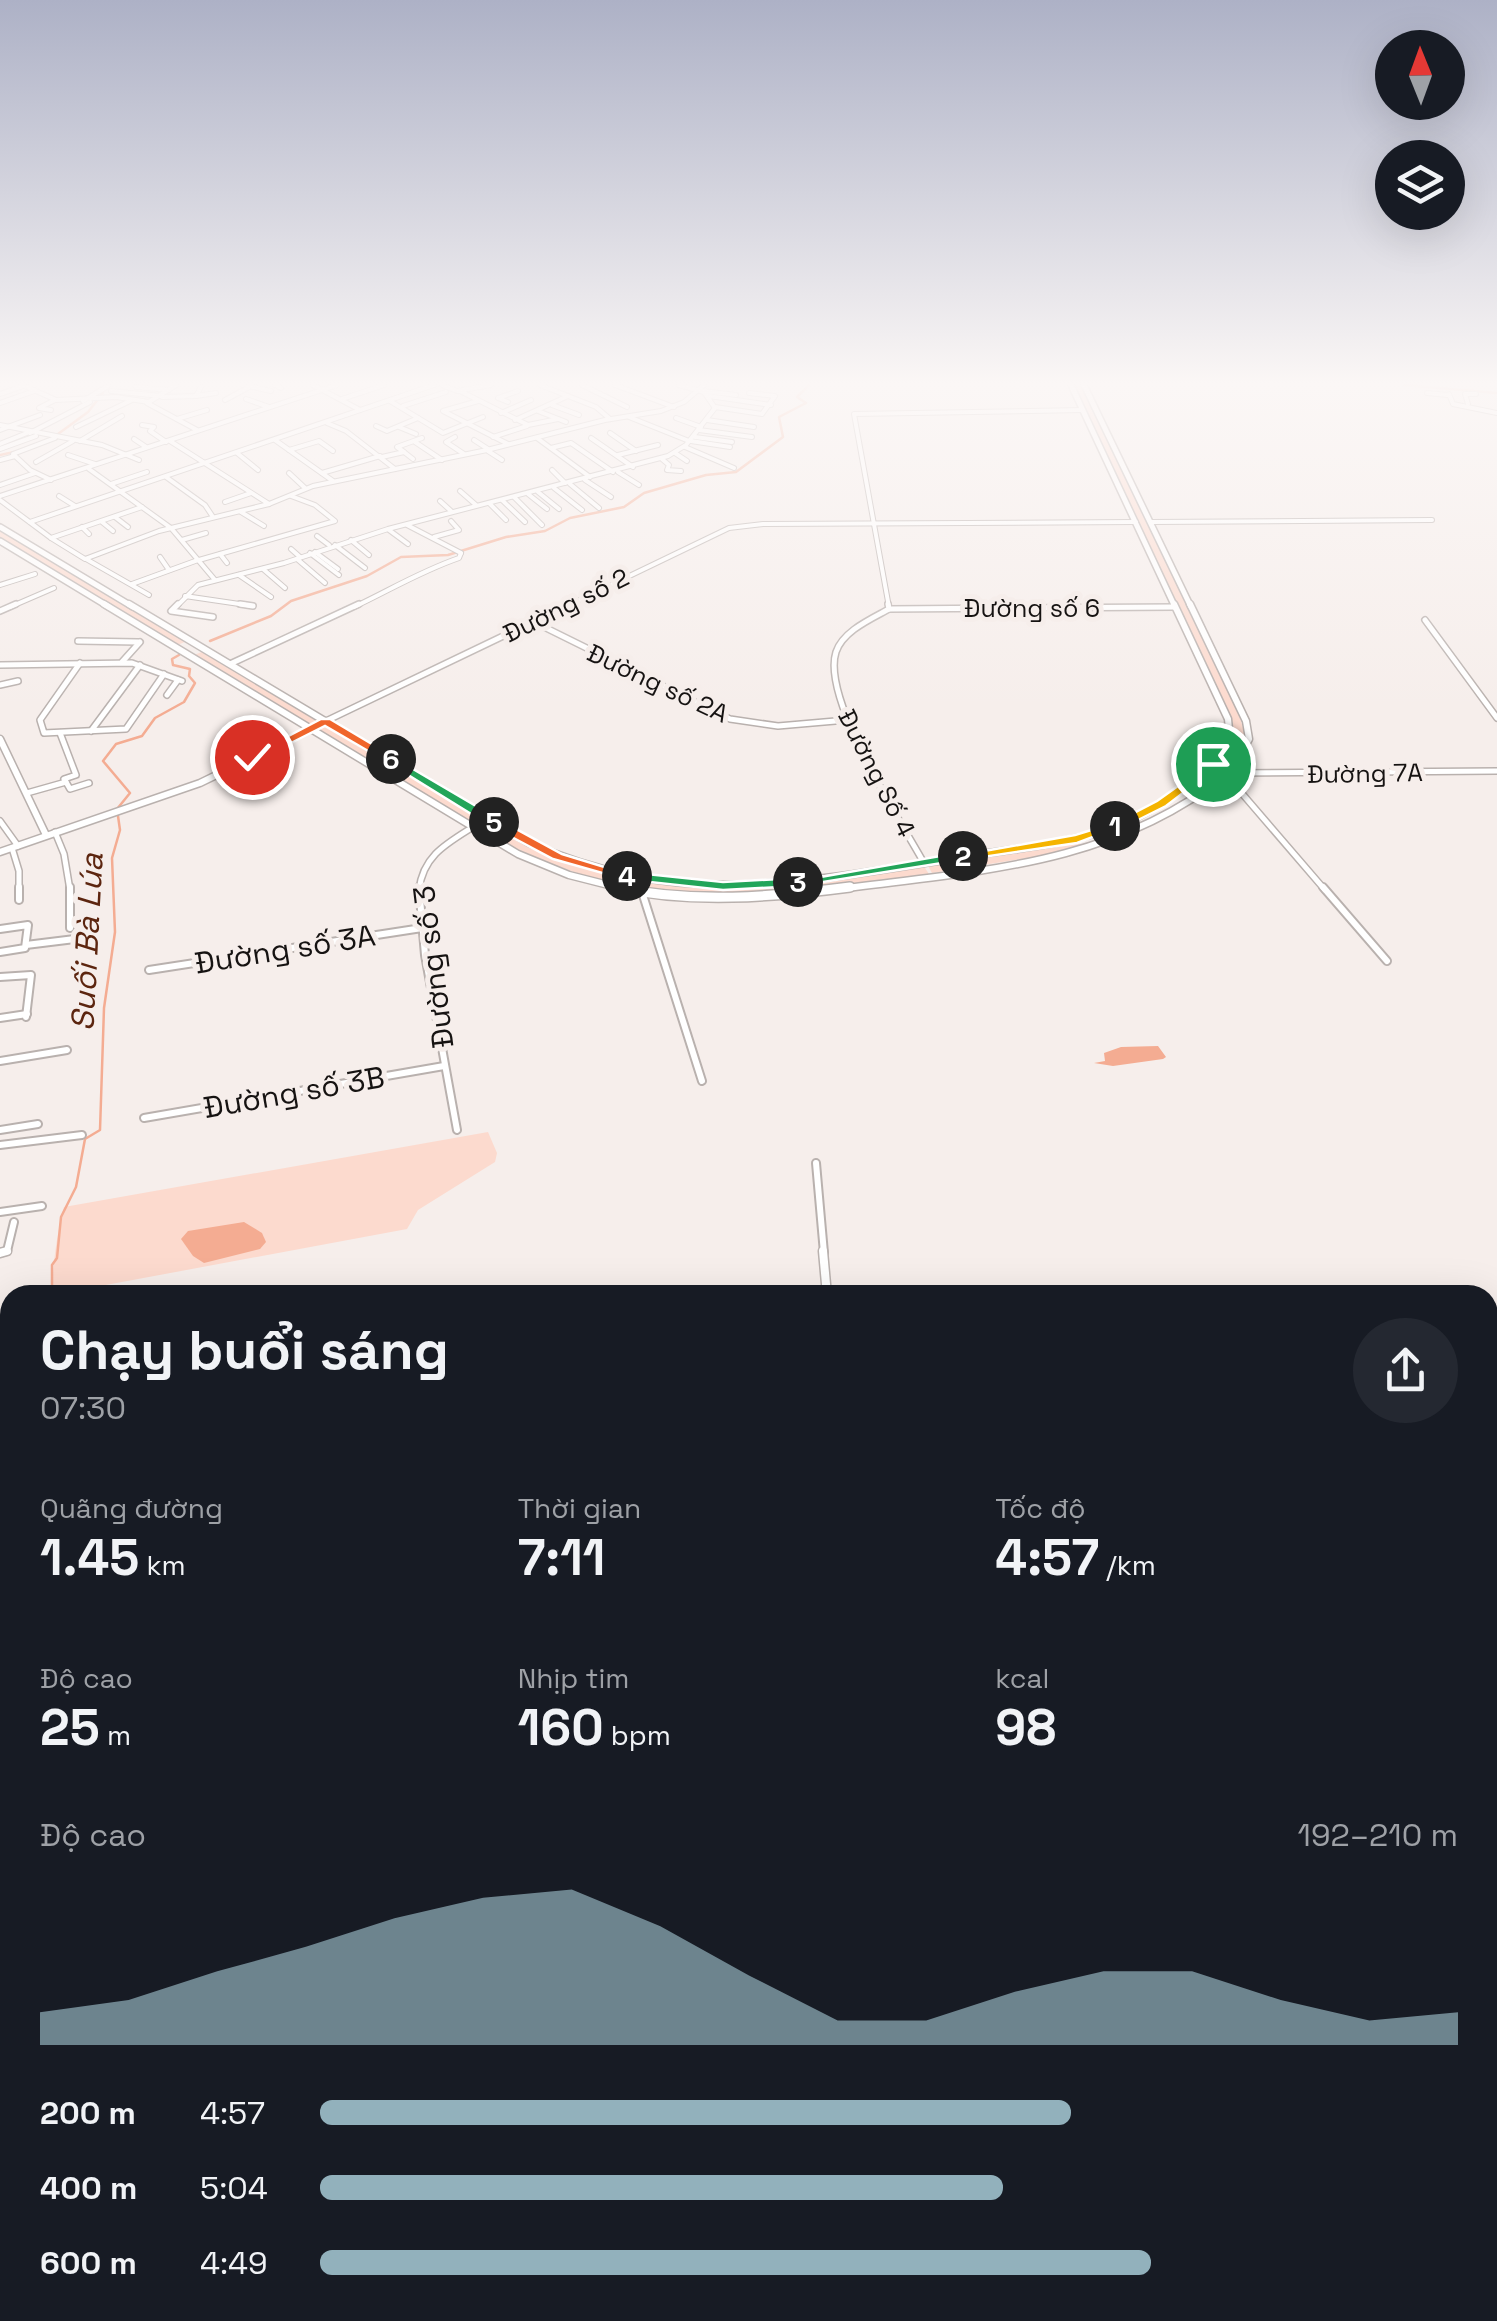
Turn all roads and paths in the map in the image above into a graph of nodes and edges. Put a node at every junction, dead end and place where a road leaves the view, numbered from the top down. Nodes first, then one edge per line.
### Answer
1 (116, 493) edge
2 (122, 493) edge
3 (189, 493) edge
4 (248, 493) edge
5 (254, 493) edge
6 (295, 493) edge
7 (463, 493) edge
8 (526, 493) edge
9 (527, 493) edge
10 (540, 493) edge
11 (561, 493) edge
12 (581, 493) edge
13 (605, 493) edge
14 (868, 493) edge
15 (1123, 493) edge
16 (1136, 493) edge
17 (60, 496) dead end
18 (290, 496) junction
19 (514, 496) junction
20 (610, 497) dead end
21 (0, 498) edge
22 (501, 500) junction
23 (225, 502) dead end
24 (440, 502) dead end
25 (489, 503) junction
26 (270, 504) junction
27 (477, 506) junction
28 (76, 507) junction
29 (143, 507) junction
30 (559, 508) dead end
31 (600, 508) dead end
32 (547, 510) dead end
33 (582, 510) dead end
34 (240, 512) junction
35 (452, 512) junction
36 (408, 516) dead end
37 (114, 517) junction
38 (214, 518) junction
39 (506, 520) dead end
40 (1432, 520) dead end
41 (101, 521) junction
42 (451, 521) dead end
43 (30, 522) junction
44 (416, 522) junction
45 (525, 522) dead end
46 (1136, 522) junction
47 (1150, 522) junction
48 (406, 524) junction
49 (874, 524) junction
50 (542, 525) dead end
51 (264, 526) dead end
52 (0, 527) edge
53 (128, 527) dead end
54 (82, 528) junction
55 (171, 528) junction
56 (274, 529) dead end
57 (388, 529) junction
58 (459, 530) junction
59 (114, 531) dead end
60 (206, 533) dead end
61 (90, 534) dead end
62 (465, 535) dead end
63 (282, 536) junction
64 (317, 536) dead end
65 (433, 537) junction
66 (51, 538) junction
67 (182, 540) junction
68 (350, 540) junction
69 (0, 541) edge
70 (408, 544) dead end
71 (332, 545) junction
72 (291, 549) dead end
73 (312, 552) junction
74 (220, 554) junction
75 (369, 555) dead end
76 (160, 557) dead end
77 (85, 558) junction
78 (298, 558) junction
79 (199, 560) junction
80 (227, 563) dead end
81 (263, 568) junction
82 (366, 568) dead end
83 (168, 570) junction
84 (338, 572) dead end
85 (35, 574) dead end
86 (238, 574) junction
87 (176, 576) dead end
88 (212, 581) junction
89 (325, 582) dead end
90 (131, 584) junction
91 (0, 585) edge
92 (224, 586) dead end
93 (54, 588) dead end
94 (285, 588) dead end
95 (149, 595) dead end
96 (184, 596) junction
97 (271, 597) dead end
98 (253, 606) dead end
99 (1176, 607) junction
100 (1190, 607) junction
101 (889, 609) junction
102 (0, 611) edge
103 (214, 617) dead end
104 (1425, 620) dead end
105 (532, 622) junction
106 (78, 640) dead end
107 (193, 642) junction
108 (203, 648) junction
109 (176, 649) junction
110 (186, 655) junction
111 (80, 662) junction
112 (121, 663) junction
113 (230, 664) junction
114 (140, 665) junction
115 (0, 666) edge
116 (164, 674) junction
117 (18, 681) dead end
118 (0, 685) edge
119 (167, 695) dead end
120 (1497, 718) edge
121 (848, 720) junction
122 (326, 721) junction
123 (309, 730) junction
124 (91, 731) junction
125 (60, 733) junction
126 (0, 740) edge
127 (1213, 766) junction
128 (1497, 771) edge
129 (1229, 773) junction
130 (66, 782) junction
131 (89, 783) dead end
132 (27, 793) junction
133 (488, 818) junction
134 (0, 822) edge
135 (474, 828) junction
136 (50, 834) junction
137 (1077, 839) junction
138 (15, 847) junction
139 (1087, 850) junction
140 (0, 852) edge
141 (924, 862) junction
142 (932, 875) junction
143 (642, 892) junction
144 (19, 900) dead end
145 (70, 928) dead end
146 (422, 928) junction
147 (0, 929) edge
148 (91, 937) dead end
149 (26, 945) junction
150 (0, 952) edge
151 (1387, 961) dead end
152 (148, 970) dead end
153 (0, 978) edge
154 (0, 1018) edge
155 (67, 1050) dead end
156 (0, 1061) edge
157 (444, 1066) junction
158 (702, 1082) dead end
159 (144, 1118) dead end
160 (38, 1124) dead end
161 (0, 1130) edge
162 (457, 1130) dead end
163 (82, 1134) dead end
164 (0, 1144) edge
165 (816, 1164) dead end
166 (42, 1206) dead end
167 (0, 1212) edge
168 (14, 1222) dead end
169 (0, 1253) edge
170 (826, 1285) edge

1 - 28 street
2 - 29 street
3 - 38 street
4 - 23 street
5 - 26 street
6 - 18 street
7 - 27 street
8 - 19 street
9 - 32 street
10 - 30 street
11 - 33 street
12 - 31 street
13 - 20 street
14 - 49 street
15 - 46 street
16 - 47 street
17 - 28 street
18 - 26 street
18 - 63 street
19 - 22 street
19 - 50 street
21 - 43 street
22 - 25 street
22 - 45 street
24 - 35 street
25 - 27 street
25 - 39 street
26 - 34 street
27 - 35 street
28 - 43 street
29 - 37 street
29 - 55 street
34 - 38 street
34 - 51 street
35 - 44 street
36 - 44 street
37 - 41 street
37 - 53 street
38 - 55 street
40 - 47 street
41 - 54 street
41 - 59 street
42 - 58 street
43 - 66 street
44 - 48 street
46 - 47 street
46 - 49 street, Đường số 2
46 - 99 street
47 - 100 street
48 - 57 street
48 - 65 street
49 - 101 street
49 - 105 street, Đường số 2
52 - 107 street
54 - 61 street
54 - 66 street
55 - 67 street
55 - 77 street
56 - 63 street
57 - 68 street
57 - 70 street
58 - 62 street
58 - 65 street
60 - 67 street
63 - 74 street
64 - 71 street
65 - 113 street
66 - 77 street
67 - 79 street
68 - 71 street
68 - 75 street
69 - 109 street
71 - 73 street
71 - 82 street
72 - 78 street
73 - 78 street
73 - 84 street
74 - 79 street
74 - 80 street
76 - 83 street
77 - 90 street
78 - 81 street
78 - 89 street
79 - 83 street
79 - 88 street
81 - 86 street
81 - 94 street
83 - 87 street
83 - 90 street
85 - 91 street
86 - 88 street
86 - 97 street
88 - 92 street
88 - 96 street
90 - 95 street
93 - 102 street
96 - 98 street
96 - 103 street
99 - 100 street
99 - 101 street, Đường số 6
99 - 127 street
100 - 129 street
101 - 121 street, Đường Số 4
104 - 120 street
105 - 121 street, Đường số 2A
105 - 122 street, Đường số 2
106 - 112 street
107 - 108 street
107 - 109 street
108 - 110 street
108 - 113 street
109 - 110 street
110 - 123 street
111 - 112 street
111 - 115 street
111 - 125 street
112 - 114 street
113 - 122 street
114 - 116 street
114 - 124 street
116 - 119 street
116 - 124 street
117 - 118 street
121 - 141 street, Đường Số 4
122 - 123 street
122 - 133 street
123 - 135 street
123 - 136 street
124 - 125 street
125 - 130 street
126 - 132 street
127 - 129 street
127 - 137 street
128 - 129 street, Đường 7A
129 - 139 street
129 - 151 street
130 - 131 street
130 - 132 street
132 - 136 street
133 - 135 street
133 - 141 street
134 - 138 street
135 - 143 street
135 - 146 street, Đường số 3
136 - 138 street
136 - 145 street
137 - 139 street
137 - 141 street
138 - 140 street
138 - 144 street
139 - 142 street
141 - 142 street
142 - 143 street
143 - 158 street
146 - 152 street, Đường số 3A
146 - 157 street, Đường số 3
147 - 149 street
148 - 149 street
149 - 150 street
153 - 154 street
155 - 156 street
157 - 159 street, Đường số 3B
157 - 162 street, Đường số 3
160 - 161 street
163 - 164 street
165 - 170 street
166 - 167 street
168 - 169 street

